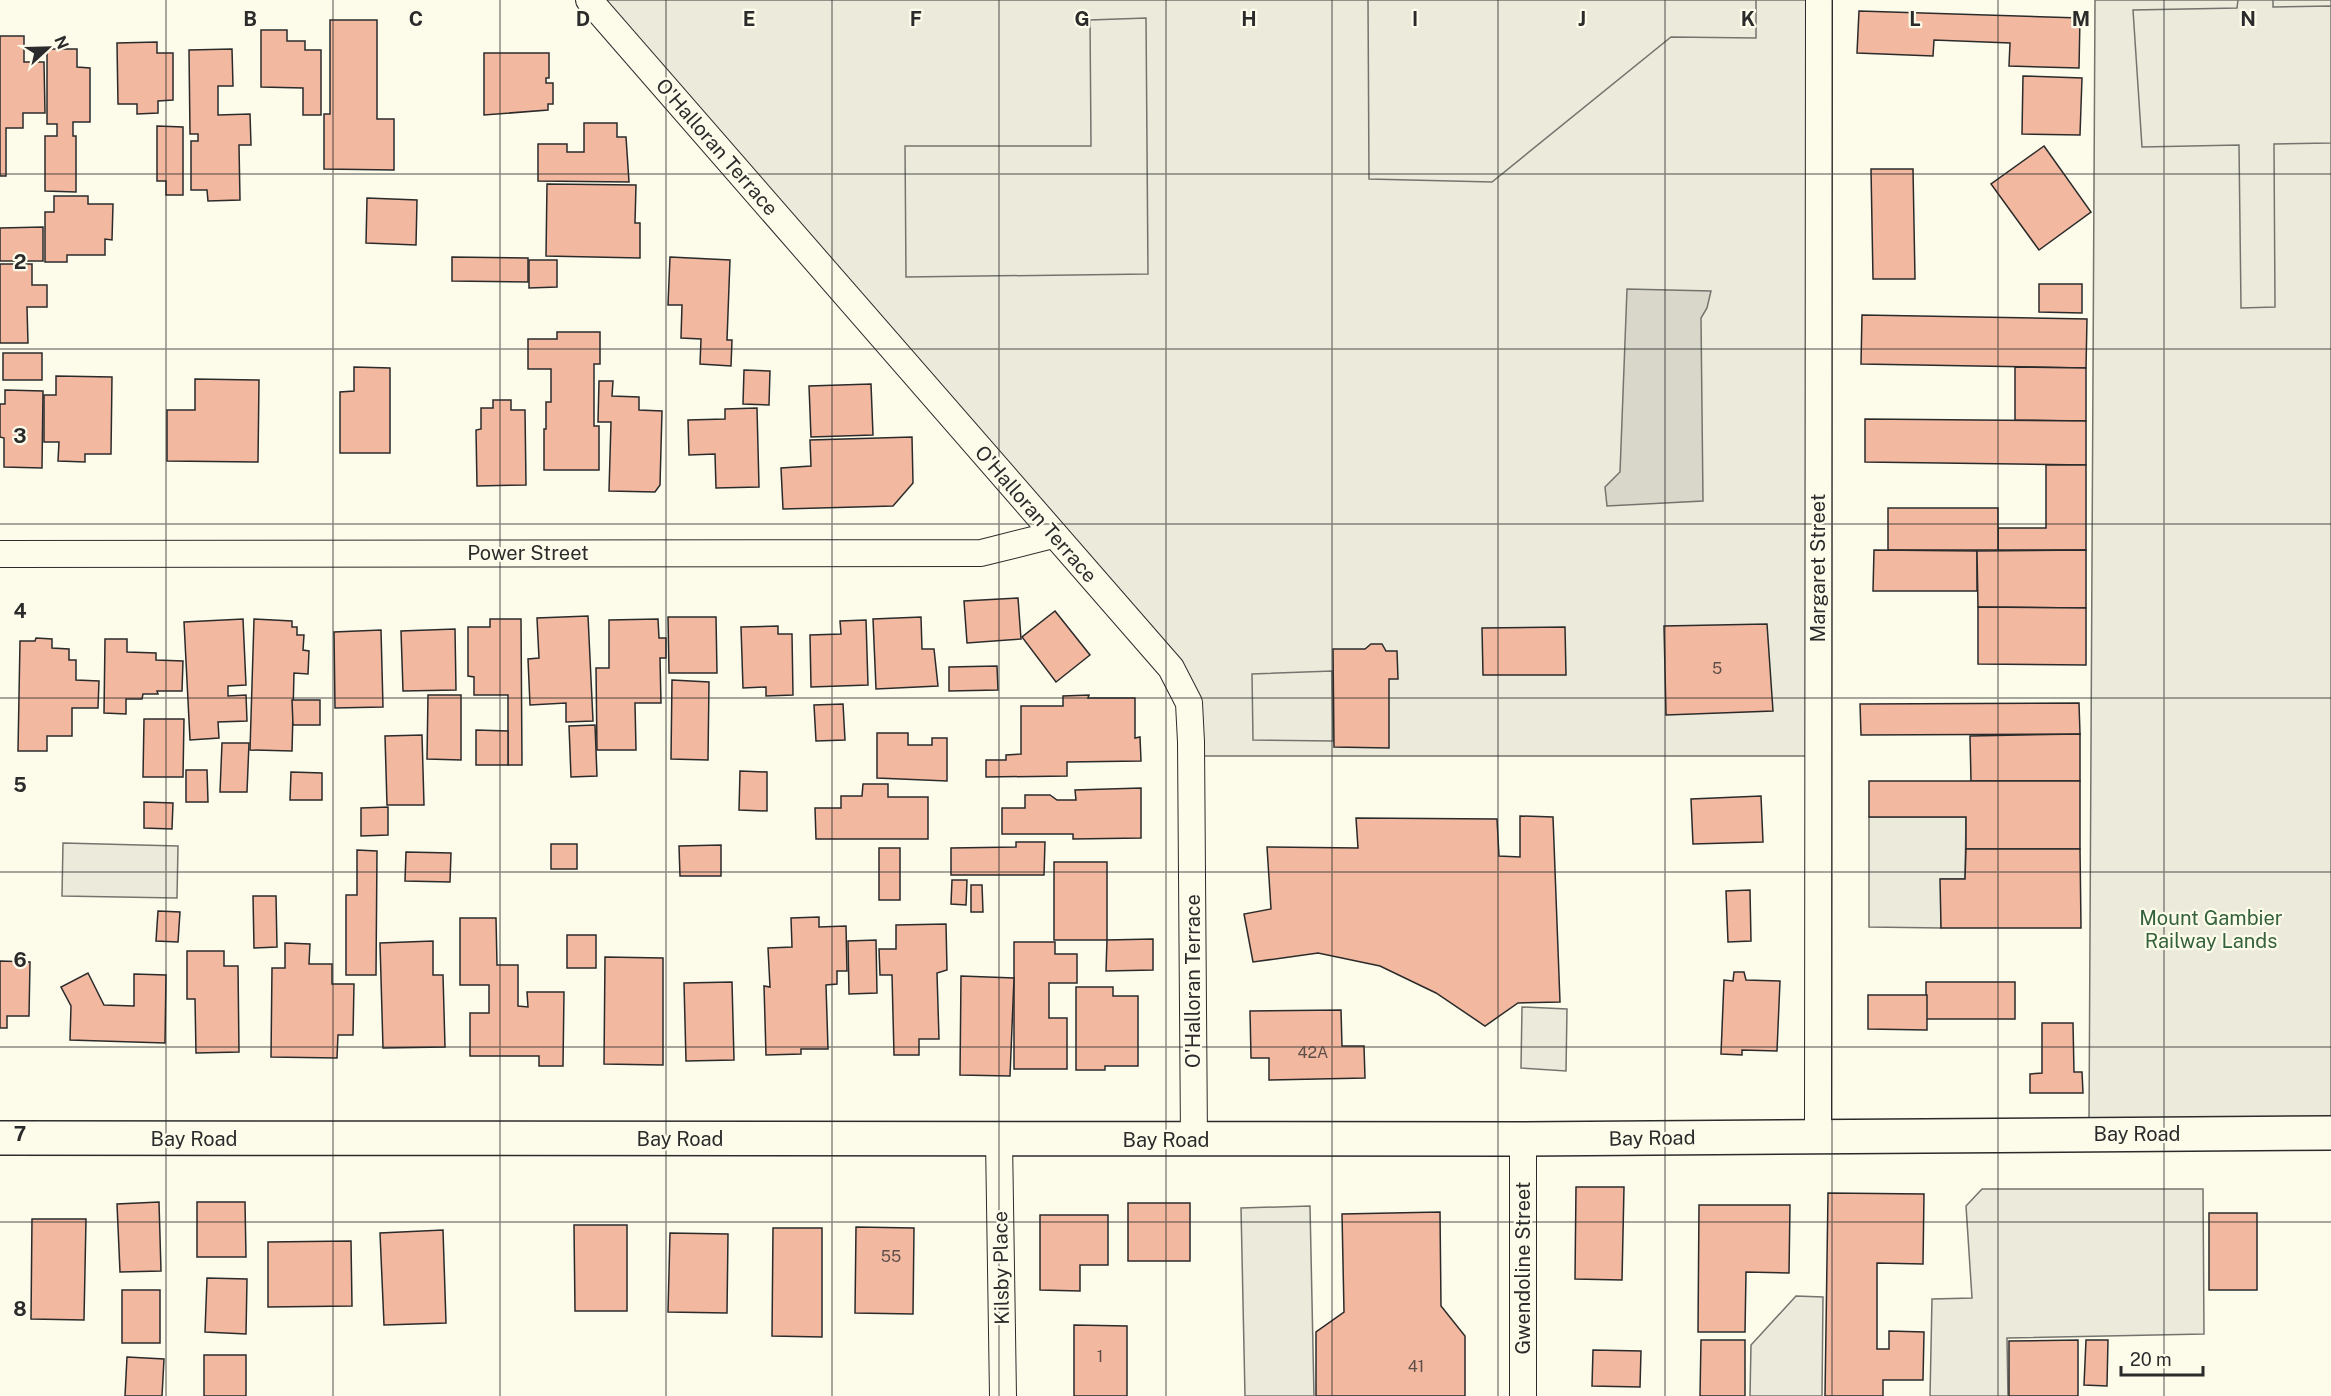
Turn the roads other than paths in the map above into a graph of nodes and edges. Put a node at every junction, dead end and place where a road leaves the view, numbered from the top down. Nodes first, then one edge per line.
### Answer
1 (589, 0) edge
2 (1819, 0) edge
3 (1053, 535) junction
4 (0, 554) edge
5 (2331, 1133) edge
6 (1818, 1136) junction
7 (0, 1138) edge
8 (1522, 1139) junction
9 (999, 1140) junction
10 (1194, 1140) junction
11 (1003, 1396) edge
12 (1523, 1396) edge

1 - 3 street, O'Halloran Terrace
2 - 6 street, Margaret Street
3 - 4 street, Power Street
3 - 10 street, O'Halloran Terrace
5 - 6 main road, Bay Road
6 - 8 main road, Bay Road
7 - 9 main road, Bay Road
8 - 10 main road, Bay Road
8 - 12 street, Gwendoline Street
9 - 10 main road, Bay Road
9 - 11 street, Kilsby Place

